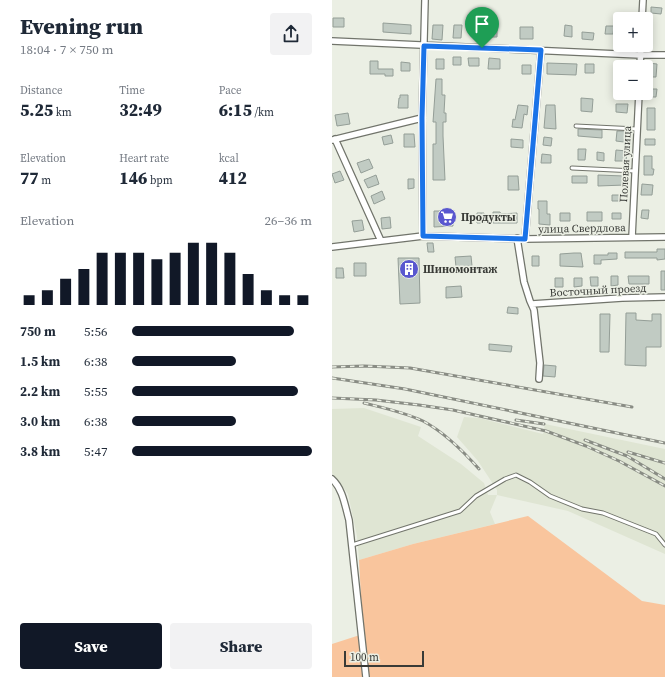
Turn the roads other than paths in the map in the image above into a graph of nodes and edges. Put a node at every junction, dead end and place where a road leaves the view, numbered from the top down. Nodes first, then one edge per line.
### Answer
1 (425, 0) edge
2 (643, 0) edge
3 (642, 12) edge
4 (332, 41) edge
5 (424, 46) junction
6 (541, 50) junction
7 (640, 52) edge
8 (665, 55) edge
9 (640, 56) junction
10 (640, 60) edge
11 (639, 100) edge
12 (422, 118) junction
13 (576, 126) dead end
14 (637, 129) junction
15 (334, 139) edge
16 (572, 168) dead end
17 (635, 171) junction
18 (423, 236) junction
19 (632, 236) junction
20 (665, 237) edge
21 (517, 238) junction
22 (525, 239) junction
23 (382, 241) junction
24 (332, 247) edge
25 (665, 297) edge
26 (532, 304) junction
27 (538, 380) dead end
28 (332, 479) edge
29 (352, 545) junction
30 (665, 545) edge
31 (366, 677) edge

1 - 5 street
2 - 3 street
4 - 5 street
5 - 6 street
5 - 12 street
6 - 9 street
6 - 22 street
7 - 9 street
8 - 9 street
9 - 10 street
11 - 14 street, Полевая улица
12 - 15 street
12 - 18 street
13 - 14 lane
14 - 17 street, Полевая улица
15 - 23 street
16 - 17 lane
17 - 19 street, Полевая улица
18 - 21 street, улица Свердлова
18 - 23 street, улица Свердлова
19 - 20 street, улица Свердлова
19 - 22 street, улица Свердлова
21 - 22 street, улица Свердлова
21 - 26 street
23 - 24 street, улица Свердлова
25 - 26 street, Восточный проезд
26 - 27 street
28 - 29 street
29 - 30 lane
29 - 31 street

